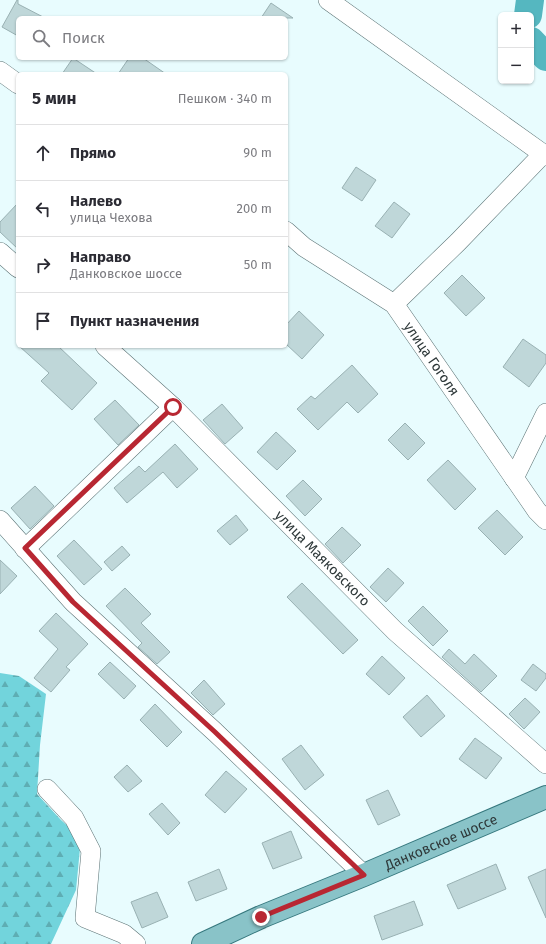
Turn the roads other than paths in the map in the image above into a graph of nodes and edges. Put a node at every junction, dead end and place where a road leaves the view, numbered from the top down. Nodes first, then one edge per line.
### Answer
1 (328, 0) edge
2 (0, 71) edge
3 (16, 83) edge
4 (544, 155) edge
5 (288, 233) edge
6 (0, 252) edge
7 (16, 266) edge
8 (394, 304) junction
9 (107, 348) edge
10 (173, 407) junction
11 (546, 413) edge
12 (514, 478) junction
13 (0, 520) edge
14 (546, 520) edge
15 (25, 548) junction
16 (546, 764) edge
17 (47, 789) dead end
18 (546, 797) edge
19 (364, 875) junction
20 (136, 944) edge
21 (203, 944) edge

1 - 4 street
2 - 3 street
4 - 8 street
5 - 8 street, улица Гоголя
6 - 7 street
8 - 12 street, улица Гоголя
9 - 10 street, улица Маяковского
10 - 15 street
10 - 16 street, улица Маяковского
11 - 12 street
12 - 14 street, улица Гоголя
13 - 15 street
15 - 19 street
17 - 20 street
18 - 19 main road, Данковское шоссе
19 - 21 main road, Данковское шоссе

